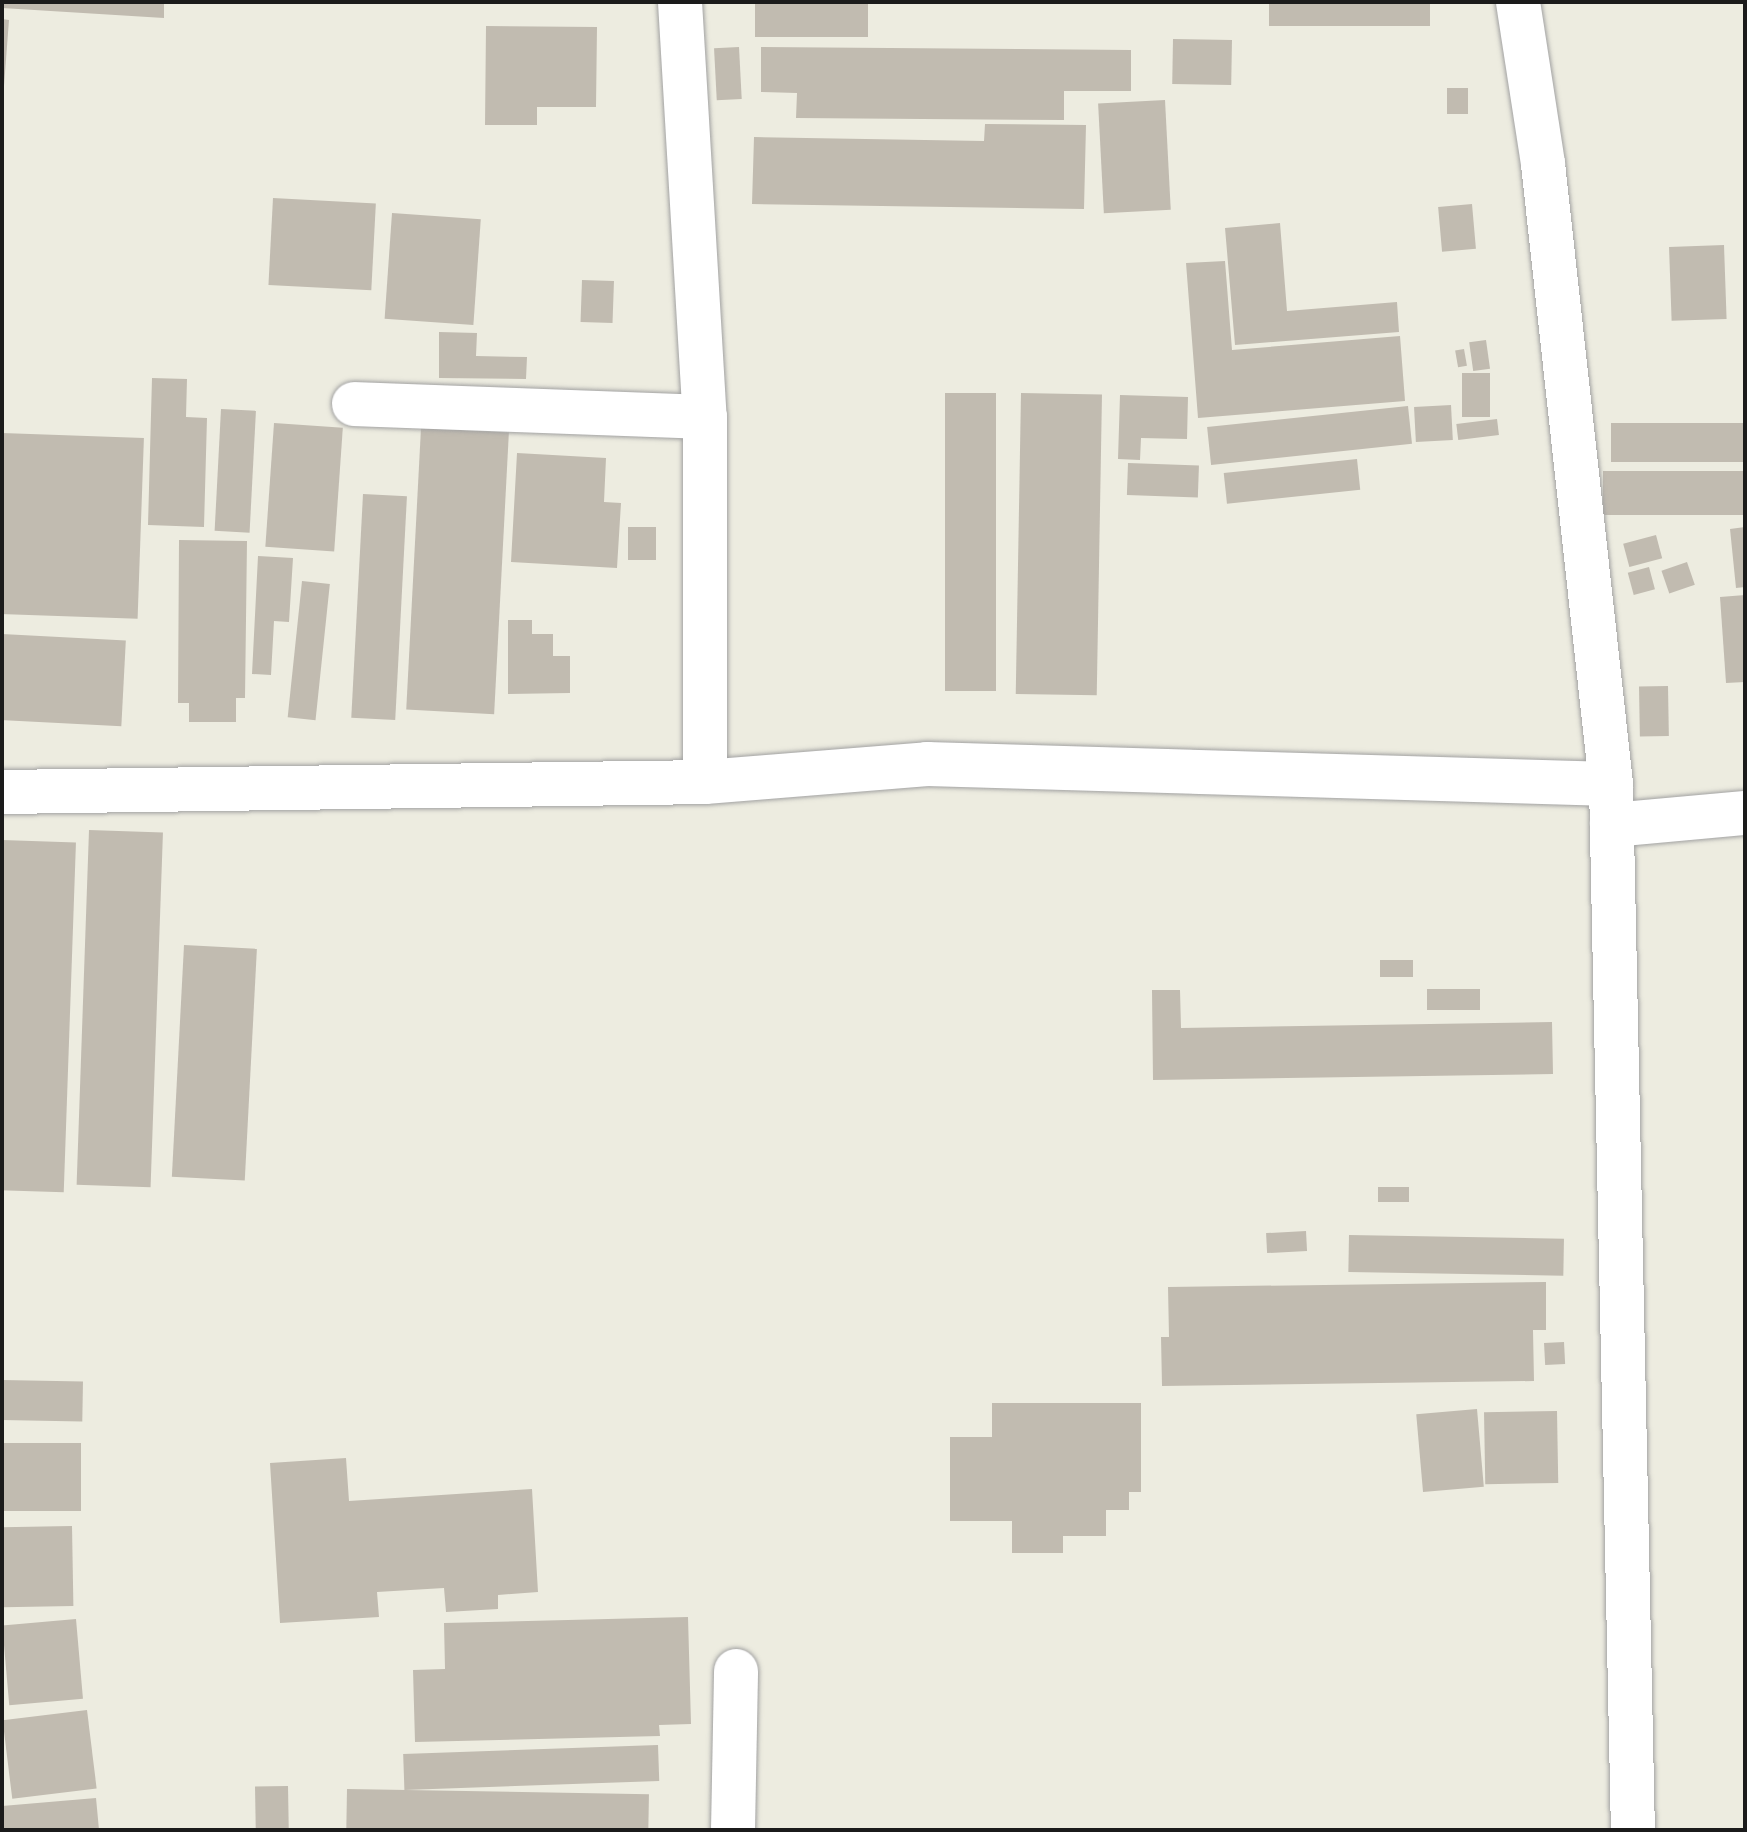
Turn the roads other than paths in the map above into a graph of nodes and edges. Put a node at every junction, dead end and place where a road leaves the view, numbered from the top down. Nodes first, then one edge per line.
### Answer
1 (680, 2) edge
2 (1518, 2) edge
3 (354, 404) dead end
4 (705, 417) junction
5 (705, 782) junction
6 (2, 792) edge
7 (1612, 805) junction
8 (1745, 813) edge
9 (736, 1671) dead end
10 (733, 1830) edge
11 (1633, 1830) edge

1 - 4 street
2 - 7 street
3 - 4 street
4 - 5 street
5 - 6 street
5 - 7 street
7 - 8 street
7 - 11 street
9 - 10 street

